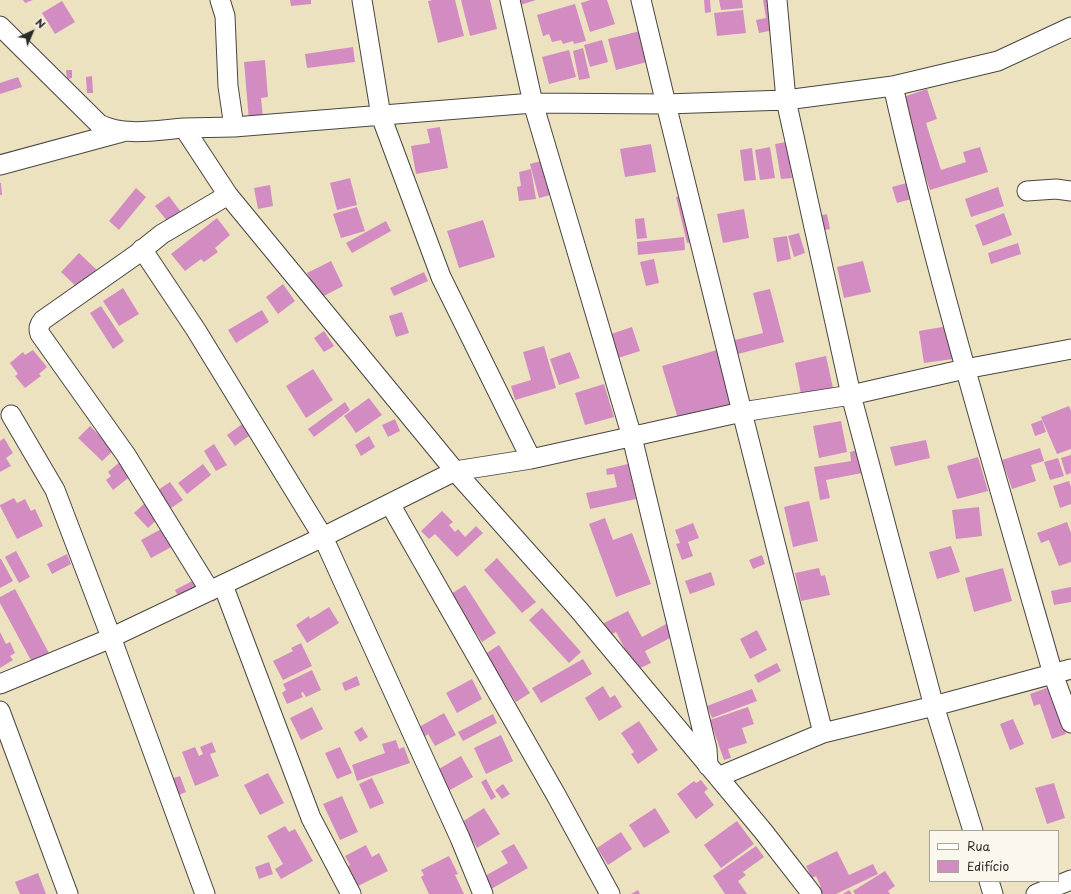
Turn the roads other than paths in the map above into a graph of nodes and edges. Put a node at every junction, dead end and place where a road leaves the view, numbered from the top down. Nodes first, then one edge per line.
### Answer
1 (220, 0) edge
2 (362, 0) edge
3 (510, 0) edge
4 (641, 0) edge
5 (777, 0) edge
6 (0, 26) edge
7 (1071, 27) edge
8 (893, 86) junction
9 (786, 100) junction
10 (533, 103) junction
11 (666, 104) junction
12 (381, 116) junction
13 (234, 127) junction
14 (184, 128) junction
15 (122, 132) junction
16 (0, 165) edge
17 (1027, 191) dead end
18 (1071, 191) edge
19 (228, 195) junction
20 (142, 249) junction
21 (1071, 349) edge
22 (965, 369) junction
23 (851, 394) junction
24 (742, 412) junction
25 (11, 415) dead end
26 (632, 437) junction
27 (531, 459) junction
28 (455, 471) junction
29 (390, 504) junction
30 (323, 537) junction
31 (216, 588) junction
32 (111, 638) junction
33 (1062, 672) edge
34 (0, 684) edge
35 (934, 706) junction
36 (0, 711) edge
37 (1071, 723) edge
38 (823, 732) junction
39 (713, 771) junction
40 (973, 830) edge
41 (1071, 880) edge
42 (989, 882) edge
43 (68, 894) edge
44 (205, 894) edge
45 (351, 894) edge
46 (483, 894) edge
47 (610, 894) edge
48 (812, 894) edge
49 (993, 894) edge
50 (1036, 894) edge

1 - 13 street
2 - 12 street
3 - 10 street
4 - 11 street
5 - 9 street
6 - 15 street
7 - 8 street
8 - 9 street
8 - 22 street
9 - 11 street
9 - 23 street
10 - 11 street
10 - 12 street
10 - 26 street
11 - 24 street
12 - 13 street
12 - 27 street
13 - 14 street
14 - 15 street
14 - 19 street
15 - 16 street
17 - 18 street
19 - 20 street
19 - 28 street
20 - 30 street
20 - 31 street
21 - 22 street
22 - 23 street
22 - 33 street
23 - 24 street
23 - 35 street
24 - 26 street
24 - 38 street
25 - 32 street
26 - 27 street
26 - 39 street
27 - 28 street
28 - 29 street
28 - 39 street
29 - 30 street
29 - 47 street
30 - 31 street
30 - 46 street
31 - 32 street
31 - 45 street
32 - 34 street
32 - 44 street
33 - 35 street
33 - 37 street
35 - 38 street
35 - 40 street
36 - 43 street
38 - 39 street
39 - 48 street
41 - 50 street
42 - 49 street

